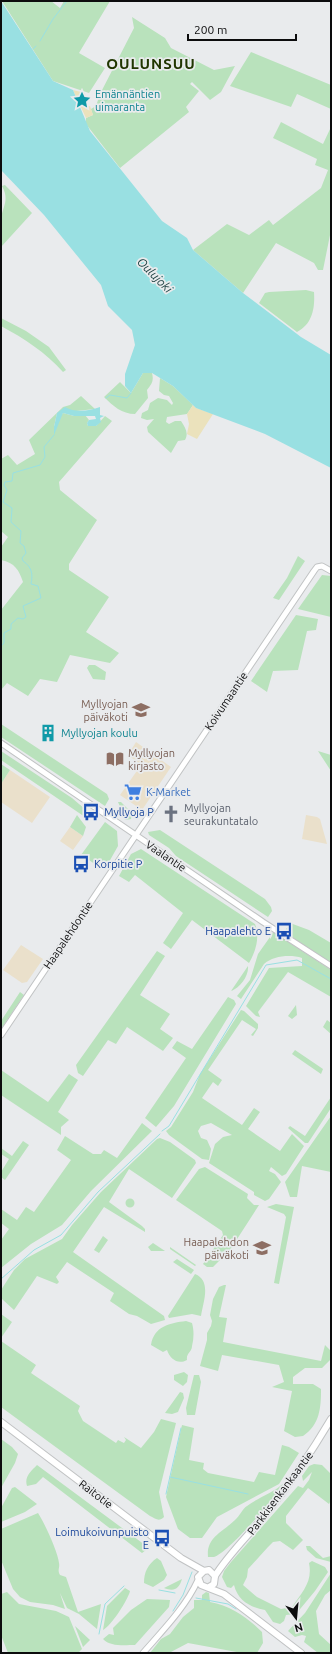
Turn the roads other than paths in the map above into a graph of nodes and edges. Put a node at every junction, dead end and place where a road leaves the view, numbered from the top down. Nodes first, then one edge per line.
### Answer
1 (331, 571) edge
2 (1, 743) edge
3 (136, 835) junction
4 (331, 966) edge
5 (1, 1035) edge
6 (331, 1419) edge
7 (1, 1422) edge
8 (223, 1563) junction
9 (191, 1564) junction
10 (206, 1571) junction
11 (198, 1579) junction
12 (215, 1579) junction
13 (206, 1587) junction
14 (191, 1594) junction
15 (224, 1594) junction
16 (143, 1653) edge
17 (301, 1653) edge

1 - 3 street, Koivumaantie
2 - 3 street, Vaalantie
3 - 4 street, Vaalantie
3 - 5 street, Haapalehdontie
6 - 8 main road, Parkkisenkankaantie
7 - 9 main road, Raitotie
8 - 10 main road, Parkkisenkankaantie
8 - 12 main road, Parkkisenkankaantie
9 - 10 main road, Raitotie
9 - 11 main road
10 - 11 main road, Parkkisenkankaantie
10 - 12 main road, Raitotie
11 - 13 main road
11 - 14 street
12 - 13 main road, Parkkisenkankaantie
12 - 15 main road
13 - 14 street
13 - 15 main road
14 - 16 street
15 - 17 main road

